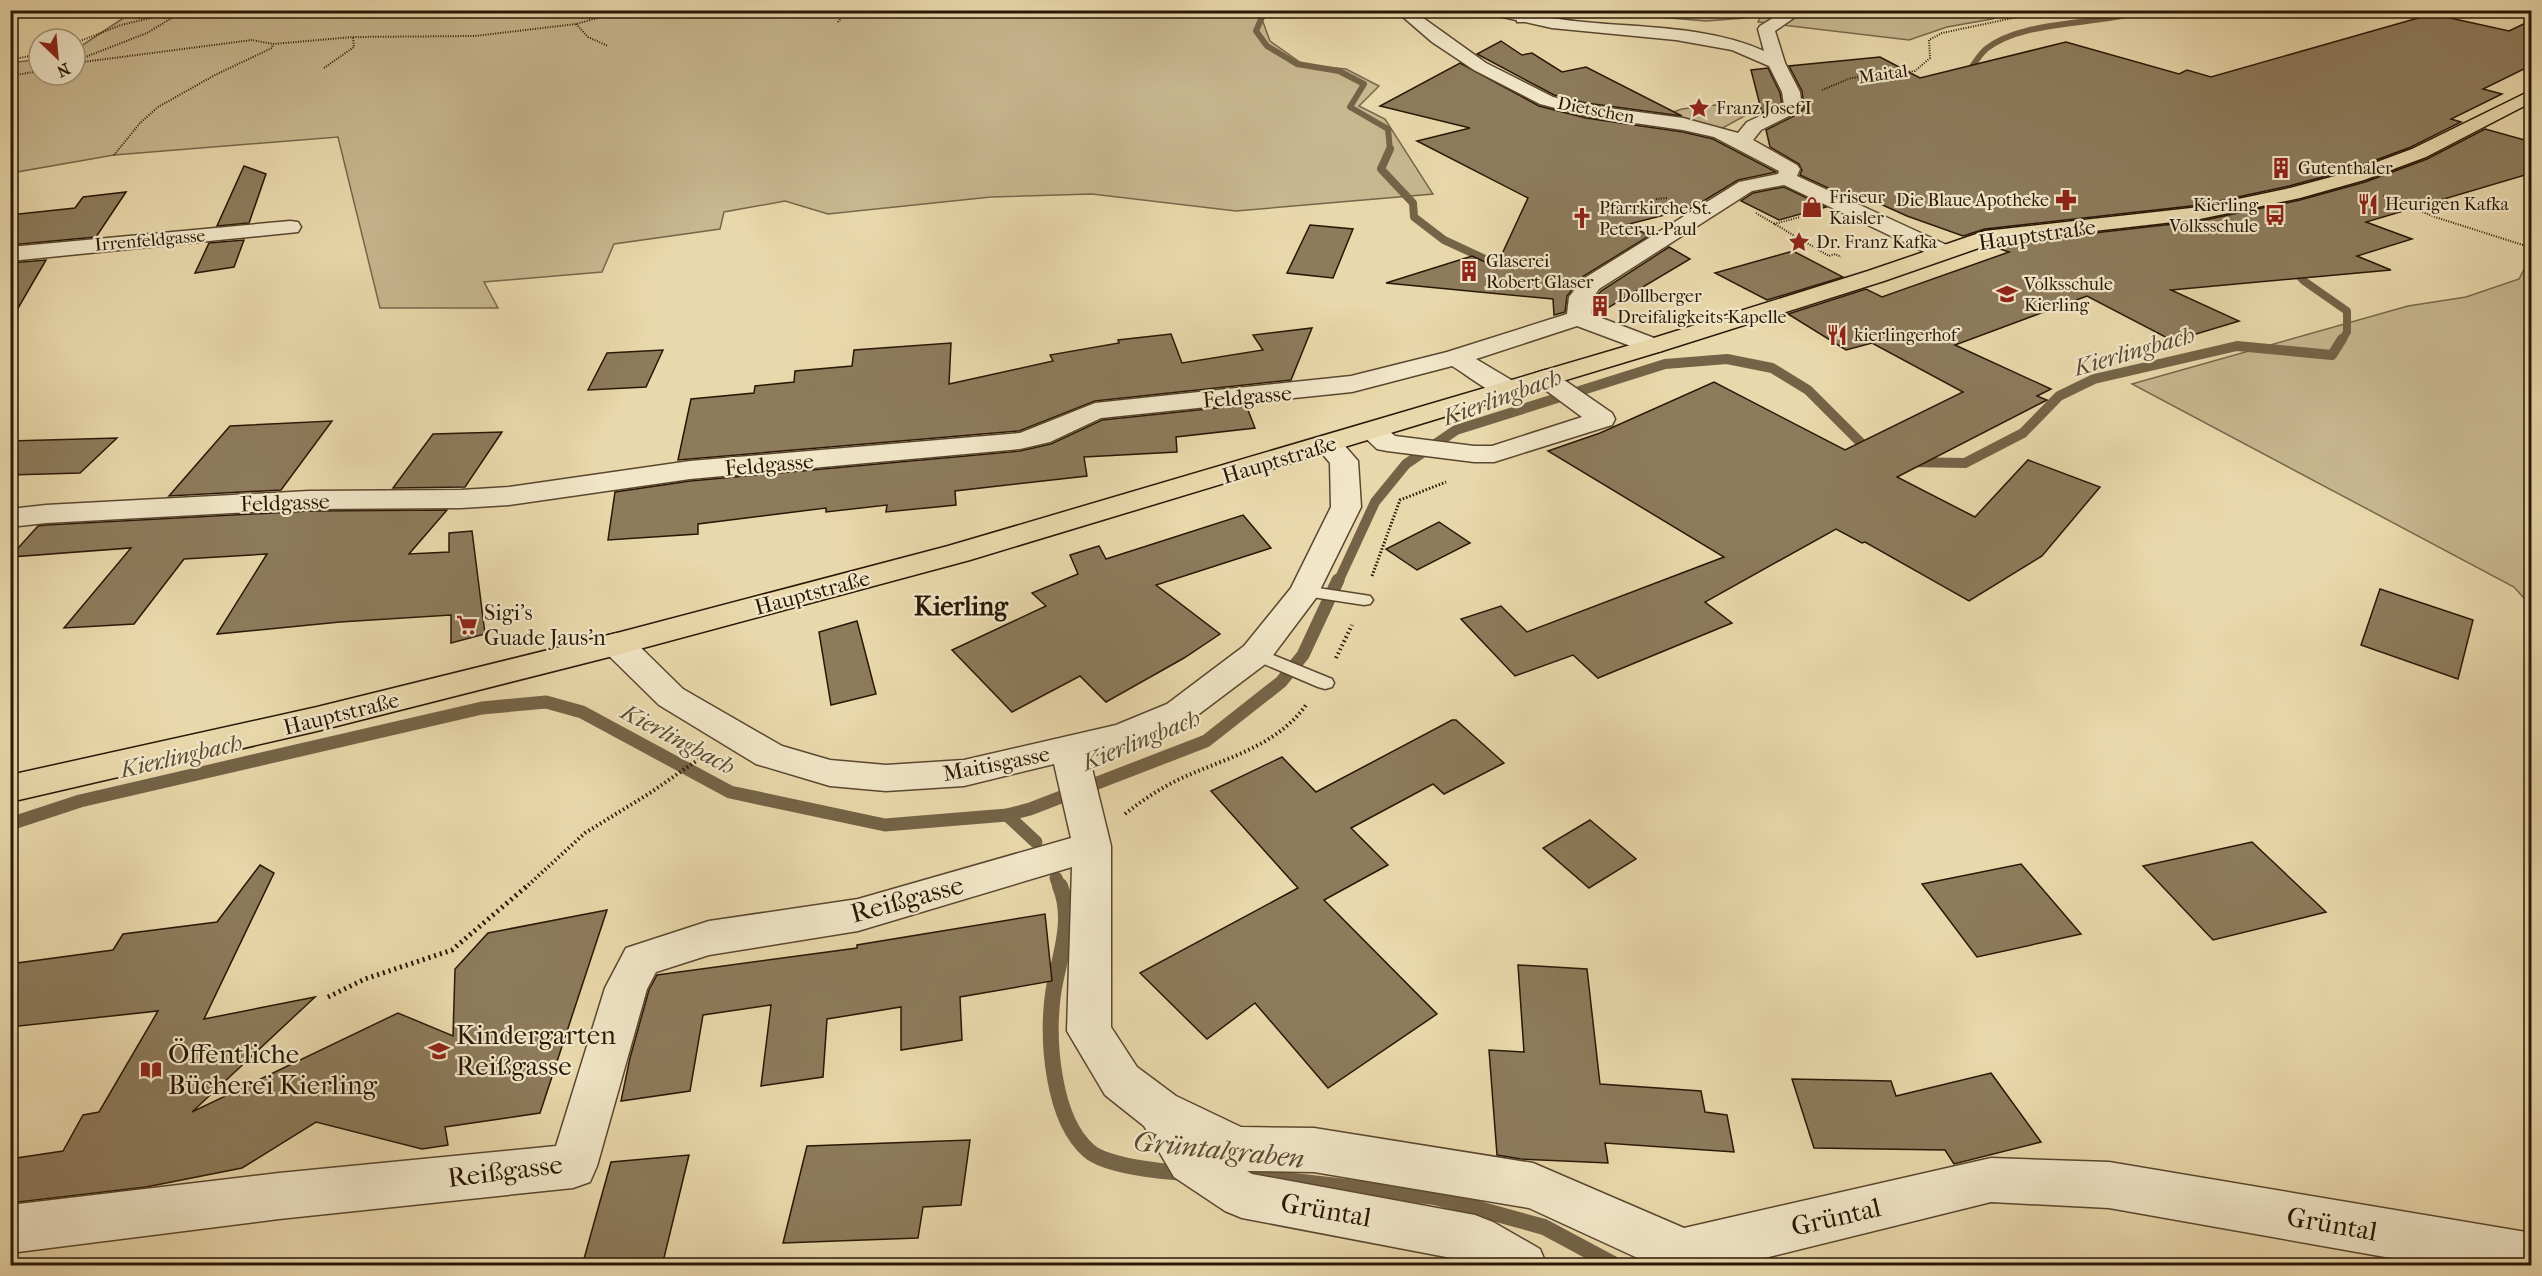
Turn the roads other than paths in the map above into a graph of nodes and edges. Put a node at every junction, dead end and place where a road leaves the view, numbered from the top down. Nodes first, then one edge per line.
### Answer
1 (1402, 10) edge
2 (1491, 10) edge
3 (1798, 10) edge
4 (1526, 15) edge
5 (1776, 63) junction
6 (2532, 95) edge
7 (1742, 141) junction
8 (1786, 178) junction
9 (290, 227) dead end
10 (1943, 252) junction
11 (10, 254) edge
12 (1580, 308) junction
13 (1653, 346) junction
14 (1456, 357) junction
15 (1553, 384) junction
16 (1509, 390) junction
17 (1372, 431) junction
18 (1328, 444) junction
19 (10, 518) edge
20 (1305, 591) junction
21 (1364, 600) dead end
22 (617, 644) junction
23 (1256, 654) junction
24 (1325, 683) dead end
25 (1072, 764) junction
26 (10, 789) edge
27 (1090, 835) junction
28 (1160, 1111) junction
29 (10, 1229) edge
30 (2532, 1258) edge
31 (1522, 1266) edge

1 - 7 street, Dietschen
2 - 4 street
3 - 5 street
4 - 5 street
5 - 7 street
6 - 10 main road, Hauptstraße
7 - 8 street, Dietschen
8 - 10 street
8 - 12 street
9 - 11 street, Irrenfeldgasse
10 - 13 main road, Hauptstraße
12 - 13 street
12 - 14 street
13 - 15 main road, Hauptstraße
14 - 16 street
14 - 19 street, Feldgasse
15 - 16 main road, Hauptstraße
15 - 17 street
16 - 17 main road, Hauptstraße
17 - 18 main road, Hauptstraße
18 - 20 street, Maitisgasse
18 - 22 main road, Hauptstraße
20 - 21 lane
20 - 23 street, Maitisgasse
22 - 25 street, Maitisgasse
22 - 26 main road, Hauptstraße
23 - 24 lane
23 - 25 street, Maitisgasse
25 - 27 street, Grüntal
27 - 28 street, Grüntal
27 - 29 street, Reißgasse
28 - 30 street, Grüntal
28 - 31 street, Grüntal

